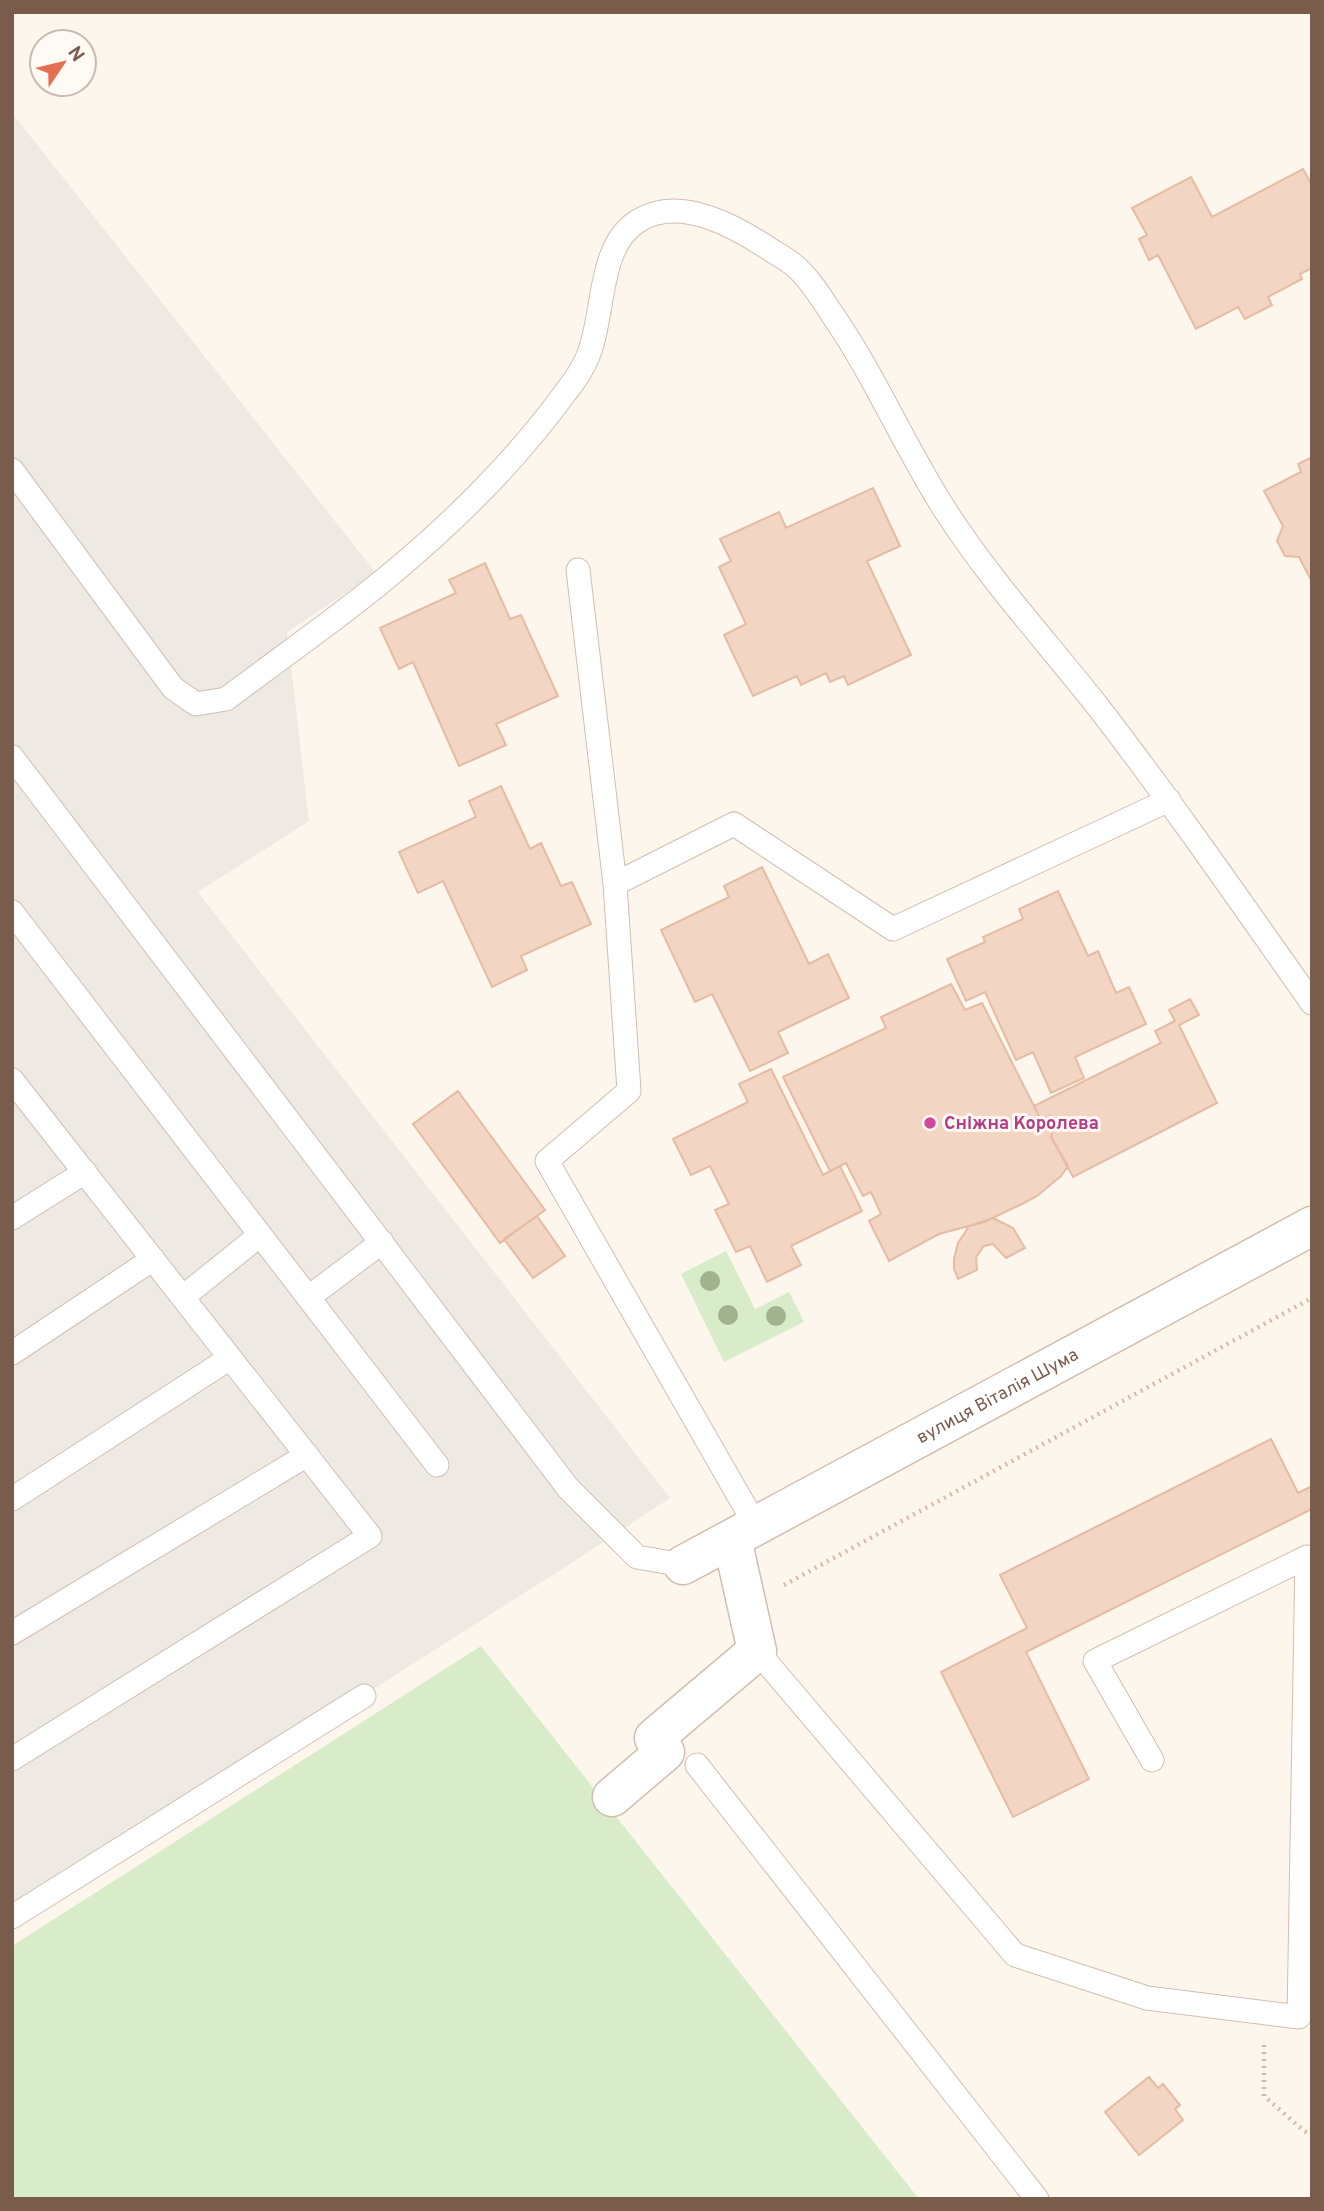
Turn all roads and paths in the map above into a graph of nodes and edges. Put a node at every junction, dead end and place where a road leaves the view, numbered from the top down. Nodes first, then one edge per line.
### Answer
1 (12, 470) edge
2 (578, 570) dead end
3 (12, 757) edge
4 (1169, 800) junction
5 (615, 884) junction
6 (12, 912) edge
7 (1312, 1003) edge
8 (12, 1080) edge
9 (85, 1172) junction
10 (12, 1219) edge
11 (1312, 1226) edge
12 (260, 1235) junction
13 (382, 1242) junction
14 (153, 1259) junction
15 (183, 1297) junction
16 (309, 1297) junction
17 (1312, 1298) edge
18 (12, 1353) edge
19 (230, 1358) junction
20 (307, 1455) junction
21 (437, 1465) dead end
22 (12, 1499) edge
23 (744, 1532) junction
24 (683, 1565) joint
25 (779, 1588) dead end
26 (12, 1633) edge
27 (758, 1651) junction
28 (364, 1696) dead end
29 (12, 1759) edge
30 (1152, 1760) dead end
31 (697, 1765) dead end
32 (612, 1797) dead end
33 (12, 1917) edge
34 (1264, 2042) dead end
35 (1312, 2136) edge
36 (1037, 2199) edge

1 - 4 lane
2 - 5 lane
3 - 13 lane
4 - 5 lane
4 - 7 lane
5 - 23 lane
6 - 12 lane
8 - 9 lane
9 - 10 lane
9 - 14 lane
11 - 23 street, вулиця Віталія Шума
12 - 15 lane
12 - 16 lane
13 - 16 lane
13 - 24 lane
14 - 15 lane
14 - 18 lane
15 - 19 lane
16 - 21 lane
17 - 25 path
19 - 20 lane
19 - 22 lane
20 - 26 lane
20 - 29 lane
23 - 24 street, вулиця Віталія Шума
23 - 27 street
27 - 30 lane
27 - 32 street
28 - 33 lane
31 - 36 lane
34 - 35 path

